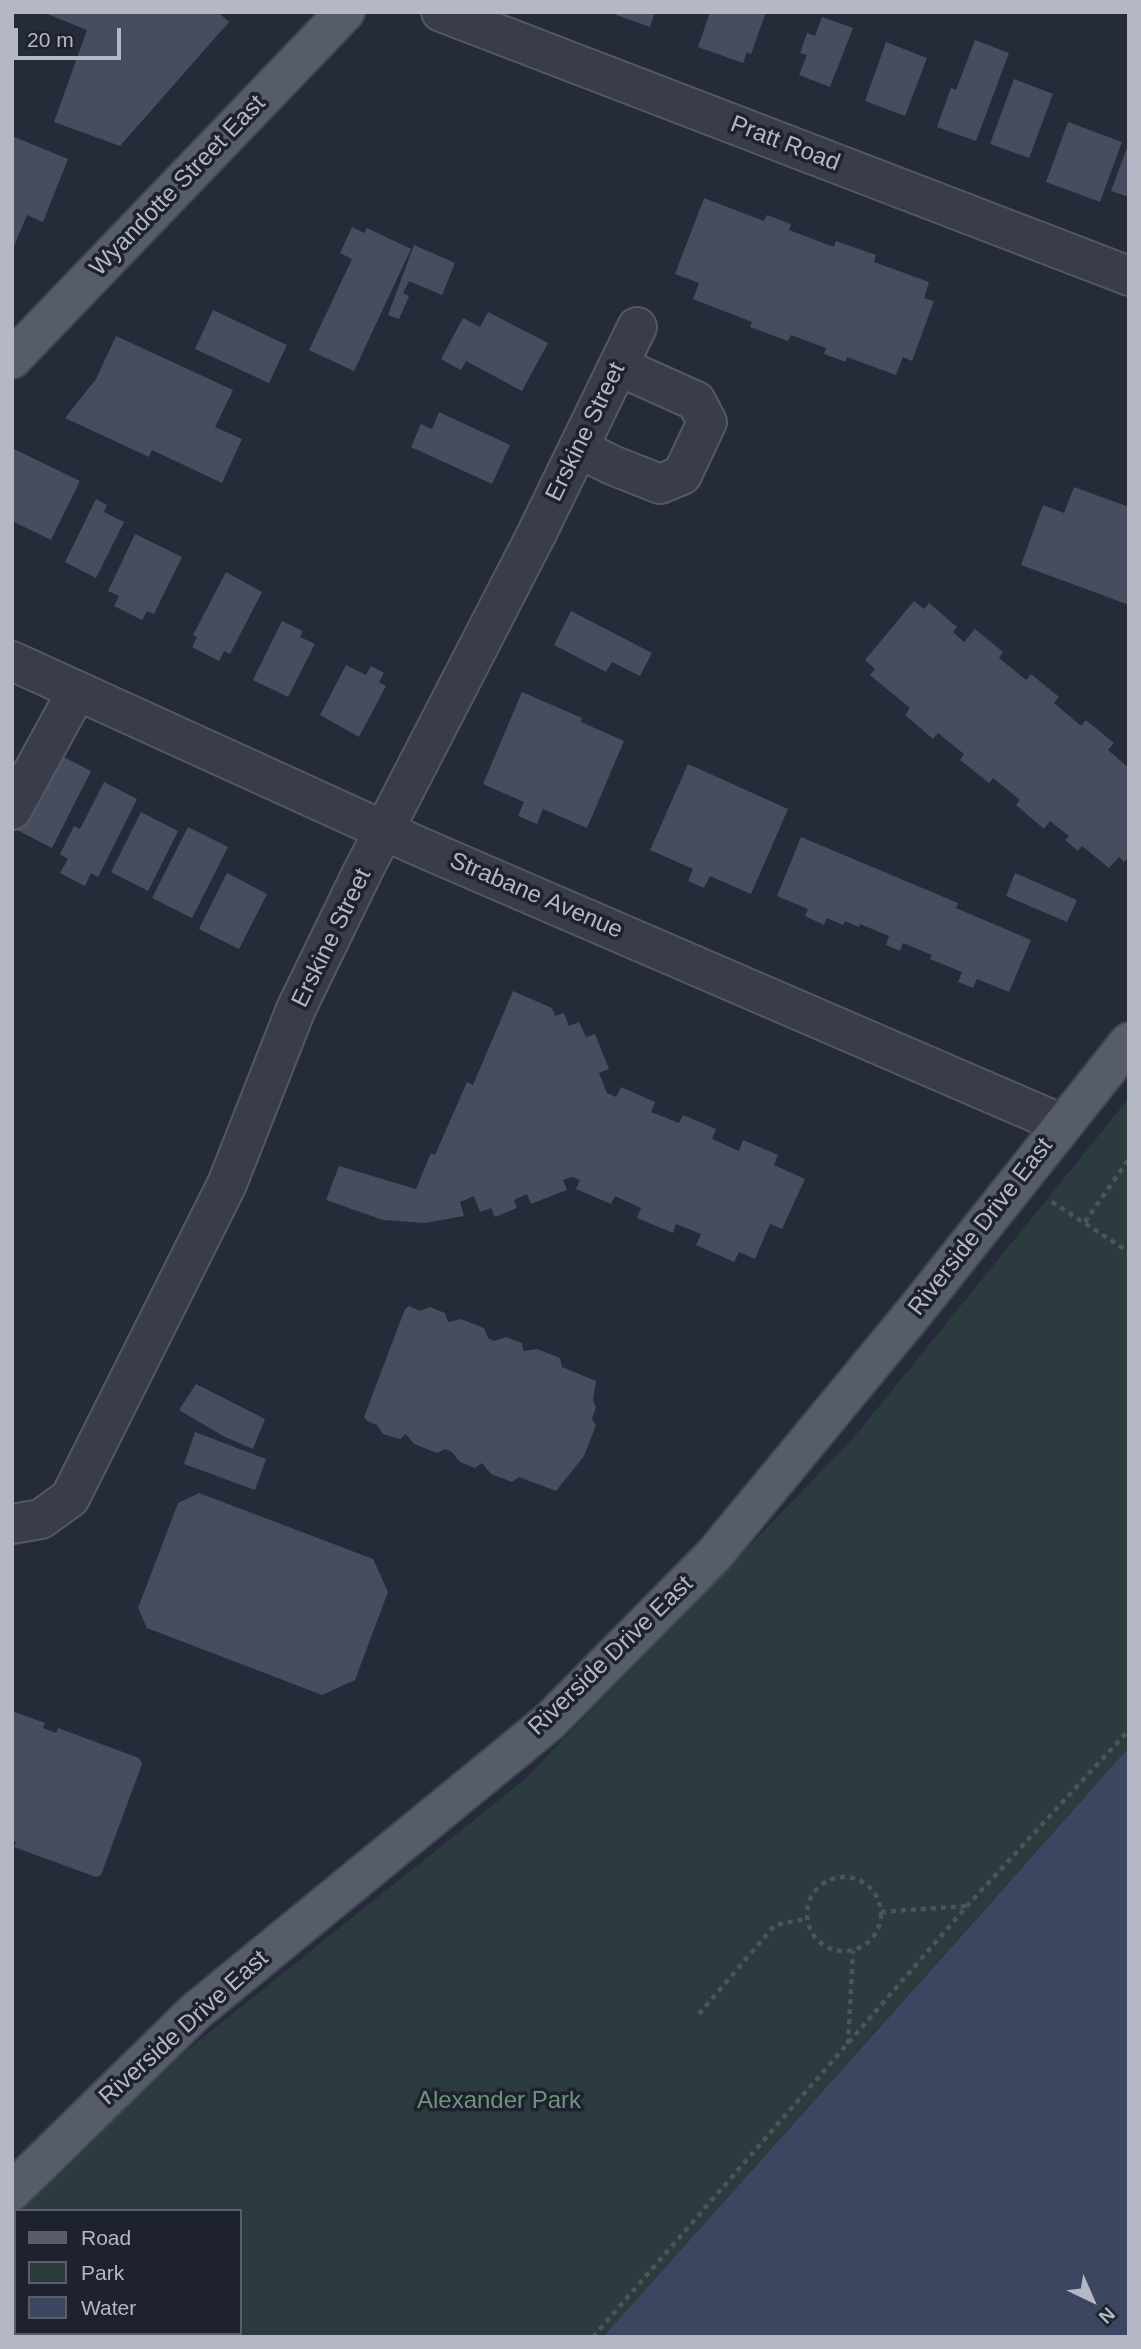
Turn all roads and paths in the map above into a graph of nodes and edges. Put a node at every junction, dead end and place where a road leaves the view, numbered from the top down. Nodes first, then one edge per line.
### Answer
1 (345, 12) edge
2 (442, 12) edge
3 (1129, 276) edge
4 (638, 327) dead end
5 (12, 359) edge
6 (618, 366) junction
7 (578, 448) junction
8 (12, 661) edge
9 (77, 691) junction
10 (12, 810) edge
11 (386, 831) junction
12 (1129, 1042) edge
13 (1062, 1124) junction
14 (1129, 1159) edge
15 (1052, 1202) dead end
16 (1085, 1222) junction
17 (1129, 1252) edge
18 (12, 1524) edge
19 (1129, 1730) edge
20 (967, 1906) junction
21 (881, 1912) junction
22 (806, 1919) junction
23 (853, 1951) junction
24 (699, 2014) dead end
25 (848, 2045) junction
26 (12, 2191) edge
27 (593, 2337) edge

1 - 5 main road, Wyandotte Street East
2 - 3 street, Pratt Road
4 - 6 street, Erskine Street
6 - 7 street, Erskine Street
6 - 7 street
7 - 11 street, Erskine Street
8 - 9 street, Strabane Avenue
9 - 10 street
9 - 11 street, Strabane Avenue
11 - 13 street, Strabane Avenue
11 - 18 street, Erskine Street
12 - 13 main road, Riverside Drive East
13 - 26 main road, Riverside Drive East
14 - 16 path
15 - 16 path
16 - 17 path
19 - 20 path
20 - 21 path
20 - 25 path
21 - 22 path
21 - 23 path
22 - 23 path
22 - 24 path
23 - 25 path
25 - 27 path

